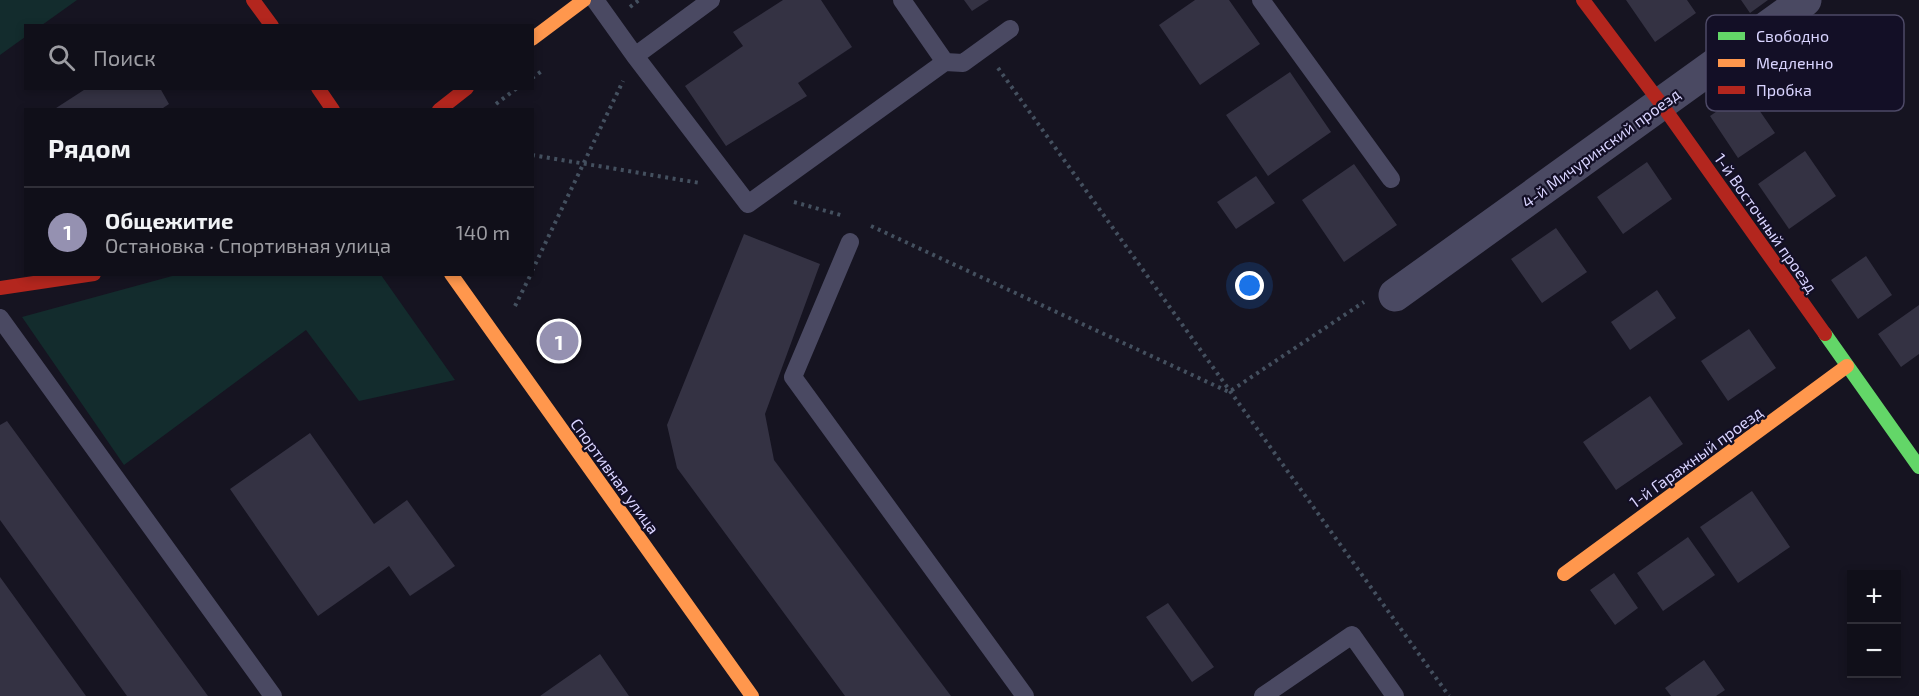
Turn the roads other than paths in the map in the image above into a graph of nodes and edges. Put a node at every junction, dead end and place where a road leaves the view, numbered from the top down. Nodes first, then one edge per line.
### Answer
1 (253, 0) edge
2 (584, 0) edge
3 (595, 0) edge
4 (711, 0) edge
5 (902, 0) edge
6 (1261, 0) edge
7 (1583, 0) edge
8 (1805, 0) edge
9 (1785, 15) edge
10 (271, 24) edge
11 (1010, 29) dead end
12 (534, 38) edge
13 (635, 56) junction
14 (945, 62) junction
15 (1706, 73) edge
16 (319, 90) edge
17 (464, 90) edge
18 (1662, 105) junction
19 (332, 108) edge
20 (442, 108) edge
21 (1391, 179) dead end
22 (850, 242) dead end
23 (74, 276) edge
24 (453, 276) edge
25 (55, 278) edge
26 (0, 288) edge
27 (1395, 295) road end
28 (0, 318) edge
29 (1847, 366) junction
30 (1919, 467) edge
31 (1564, 574) dead end
32 (273, 696) edge
33 (752, 696) edge
34 (1025, 696) edge
35 (1263, 696) edge
36 (1395, 696) edge

1 - 10 street
2 - 12 street
3 - 13 lane
4 - 13 lane
5 - 14 lane
6 - 21 lane
7 - 18 street, 1-й Восточный проезд
8 - 9 street, 4-й Мичуринский проезд
11 - 14 lane
13 - 14 lane
15 - 18 street, 4-й Мичуринский проезд
16 - 19 street
17 - 20 street
18 - 27 street, 4-й Мичуринский проезд
18 - 29 street, 1-й Восточный проезд
22 - 34 lane
23 - 25 street
24 - 33 street, Спортивная улица
25 - 26 street
28 - 32 lane
29 - 30 street, 1-й Восточный проезд
29 - 31 street, 1-й Гаражный проезд
35 - 36 lane

